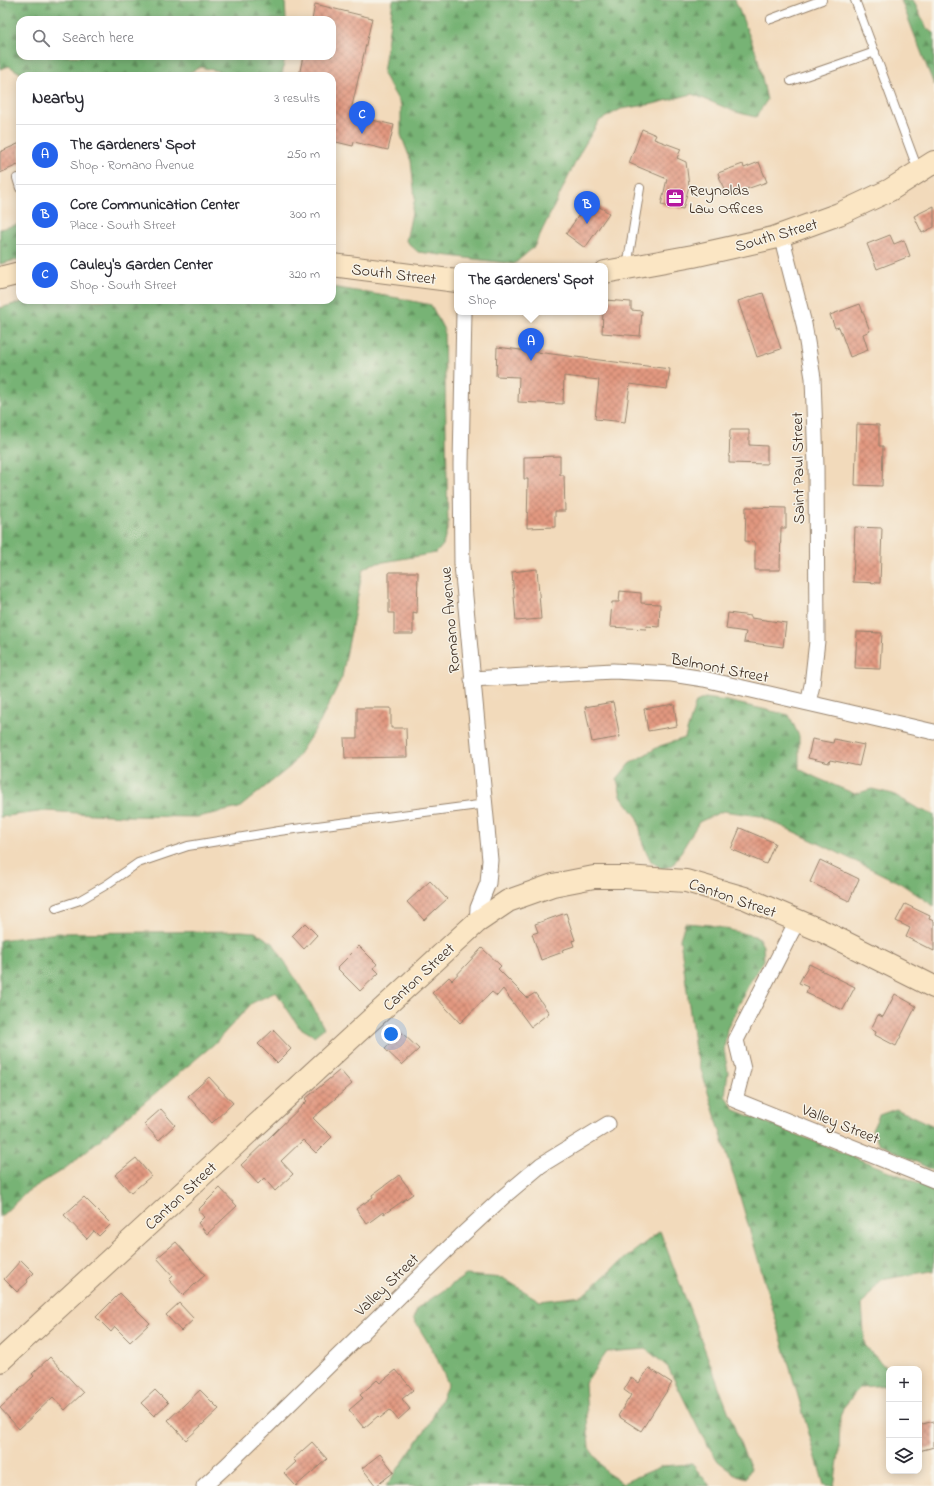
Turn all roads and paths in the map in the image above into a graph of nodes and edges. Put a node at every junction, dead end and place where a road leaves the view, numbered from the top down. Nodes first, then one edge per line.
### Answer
1 (822, 0) edge
2 (855, 0) edge
3 (771, 19) dead end
4 (875, 52) junction
5 (791, 81) dead end
6 (926, 167) edge
7 (640, 188) dead end
8 (781, 235) junction
9 (336, 266) edge
10 (627, 268) junction
11 (608, 271) edge
12 (16, 274) edge
13 (0, 278) edge
14 (454, 281) edge
15 (464, 315) edge
16 (472, 679) junction
17 (808, 703) junction
18 (934, 732) edge
19 (486, 804) junction
20 (56, 908) dead end
21 (797, 921) junction
22 (476, 922) junction
23 (934, 987) edge
24 (608, 1124) dead end
25 (934, 1180) edge
26 (0, 1361) edge
27 (204, 1486) edge

1 - 3 lane
2 - 4 lane
4 - 5 lane
4 - 6 lane
6 - 8 street, South Street
7 - 10 lane
8 - 10 street, South Street
8 - 17 street, Saint Paul Street
9 - 14 street, South Street
10 - 11 street, South Street
12 - 13 street
15 - 16 street, Romano Avenue
16 - 17 street, Belmont Street
16 - 19 street, Romano Avenue
17 - 18 street, Belmont Street
19 - 20 lane
19 - 22 street, Romano Avenue
21 - 22 street, Canton Street
21 - 23 street, Canton Street
21 - 25 street, Valley Street
22 - 26 street, Canton Street
24 - 27 street, Valley Street

